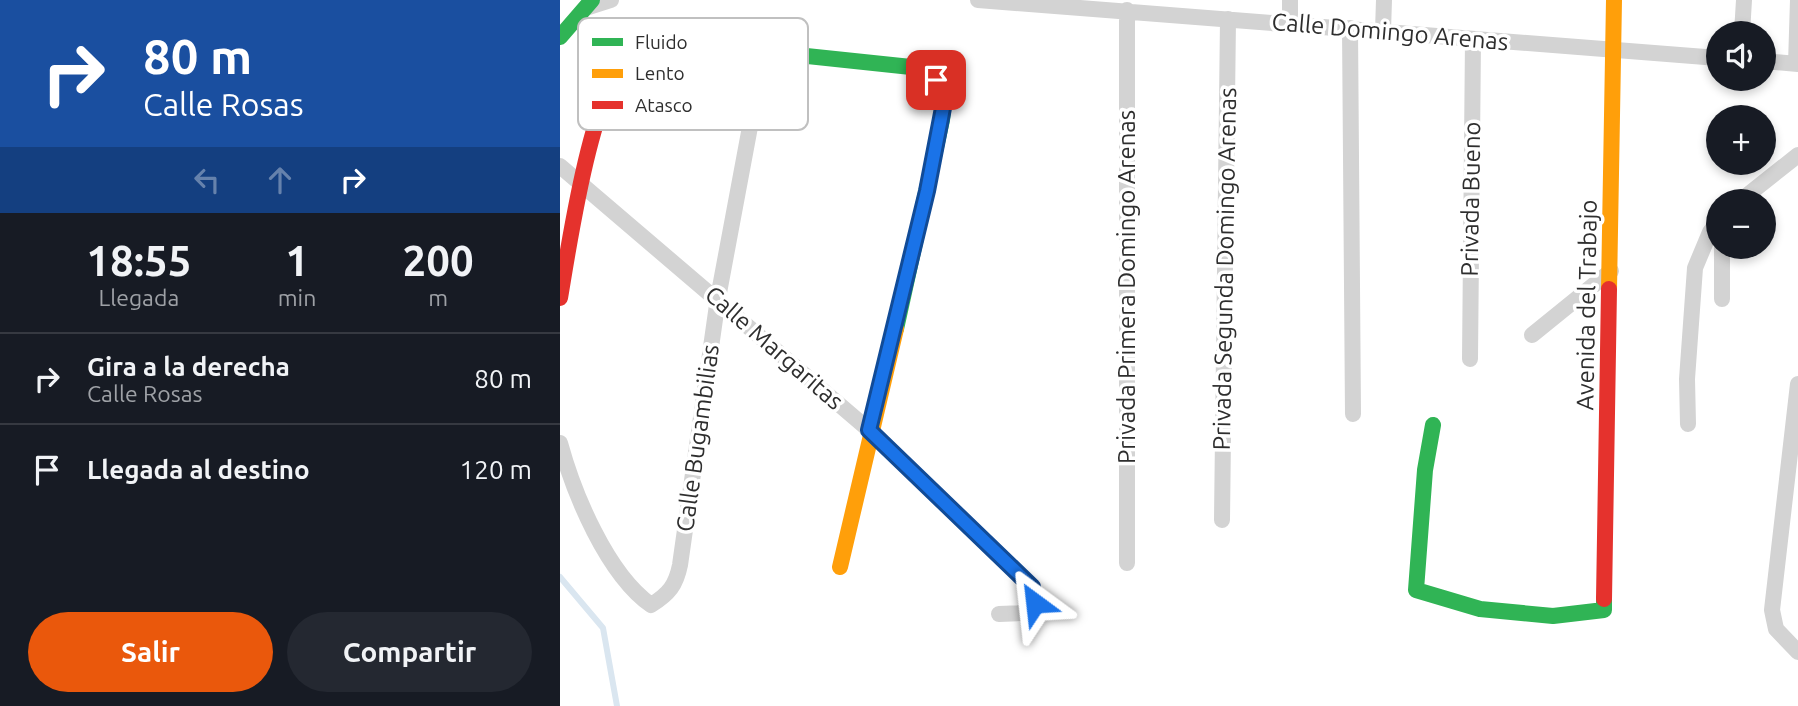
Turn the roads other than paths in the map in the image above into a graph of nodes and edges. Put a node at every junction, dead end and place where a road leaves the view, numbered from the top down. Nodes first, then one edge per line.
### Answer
1 (611, 0) edge
2 (978, 0) edge
3 (1290, 0) edge
4 (1384, 0) edge
5 (1614, 0) edge
6 (1744, 0) edge
7 (1798, 0) edge
8 (589, 4) edge
9 (1176, 7) edge
10 (1127, 10) junction
11 (1228, 19) junction
12 (1743, 21) edge
13 (1290, 24) junction
14 (1350, 29) junction
15 (1383, 31) junction
16 (560, 37) edge
17 (1473, 39) junction
18 (1614, 50) junction
19 (808, 56) edge
20 (1706, 57) edge
21 (1776, 62) edge
22 (1797, 64) edge
23 (596, 130) edge
24 (749, 130) edge
25 (1798, 155) edge
26 (560, 166) edge
27 (582, 184) junction
28 (1755, 189) edge
29 (1706, 242) edge
30 (1722, 259) edge
31 (1611, 271) junction
32 (560, 298) edge
33 (718, 298) junction
34 (1722, 299) dead end
35 (1532, 335) dead end
36 (1470, 359) dead end
37 (1798, 384) edge
38 (1353, 414) dead end
39 (1688, 424) dead end
40 (1433, 425) dead end
41 (869, 430) junction
42 (560, 443) edge
43 (1222, 520) dead end
44 (1127, 563) dead end
45 (840, 567) dead end
46 (999, 614) dead end
47 (1798, 652) edge

1 - 8 street
2 - 10 street, Calle Domingo Arenas
3 - 13 street
4 - 15 street
5 - 18 street, Avenida del Trabajo
6 - 12 street
7 - 22 street
8 - 16 street
9 - 10 street, Calle Domingo Arenas
9 - 11 street, Calle Domingo Arenas
10 - 44 street, Privada Primera Domingo Arenas
11 - 13 street, Calle Domingo Arenas
11 - 43 street, Privada Segunda Domingo Arenas
13 - 14 street, Calle Domingo Arenas
14 - 15 street, Calle Domingo Arenas
14 - 38 street
15 - 17 street, Calle Domingo Arenas
17 - 18 street, Calle Domingo Arenas
17 - 36 street, Privada Bueno
18 - 20 street, Calle Domingo Arenas
18 - 31 street, Avenida del Trabajo
19 - 41 street
21 - 22 street
23 - 27 street
24 - 33 street, Calle Bugambilias
25 - 28 street
26 - 27 street, Calle Margaritas
27 - 32 street
27 - 33 street, Calle Margaritas
29 - 39 street
30 - 34 street
31 - 35 street
31 - 40 street, Avenida del Trabajo
33 - 41 street, Calle Margaritas
33 - 42 street, Calle Bugambilias
37 - 47 street
41 - 45 street
41 - 46 street, Calle Margaritas

